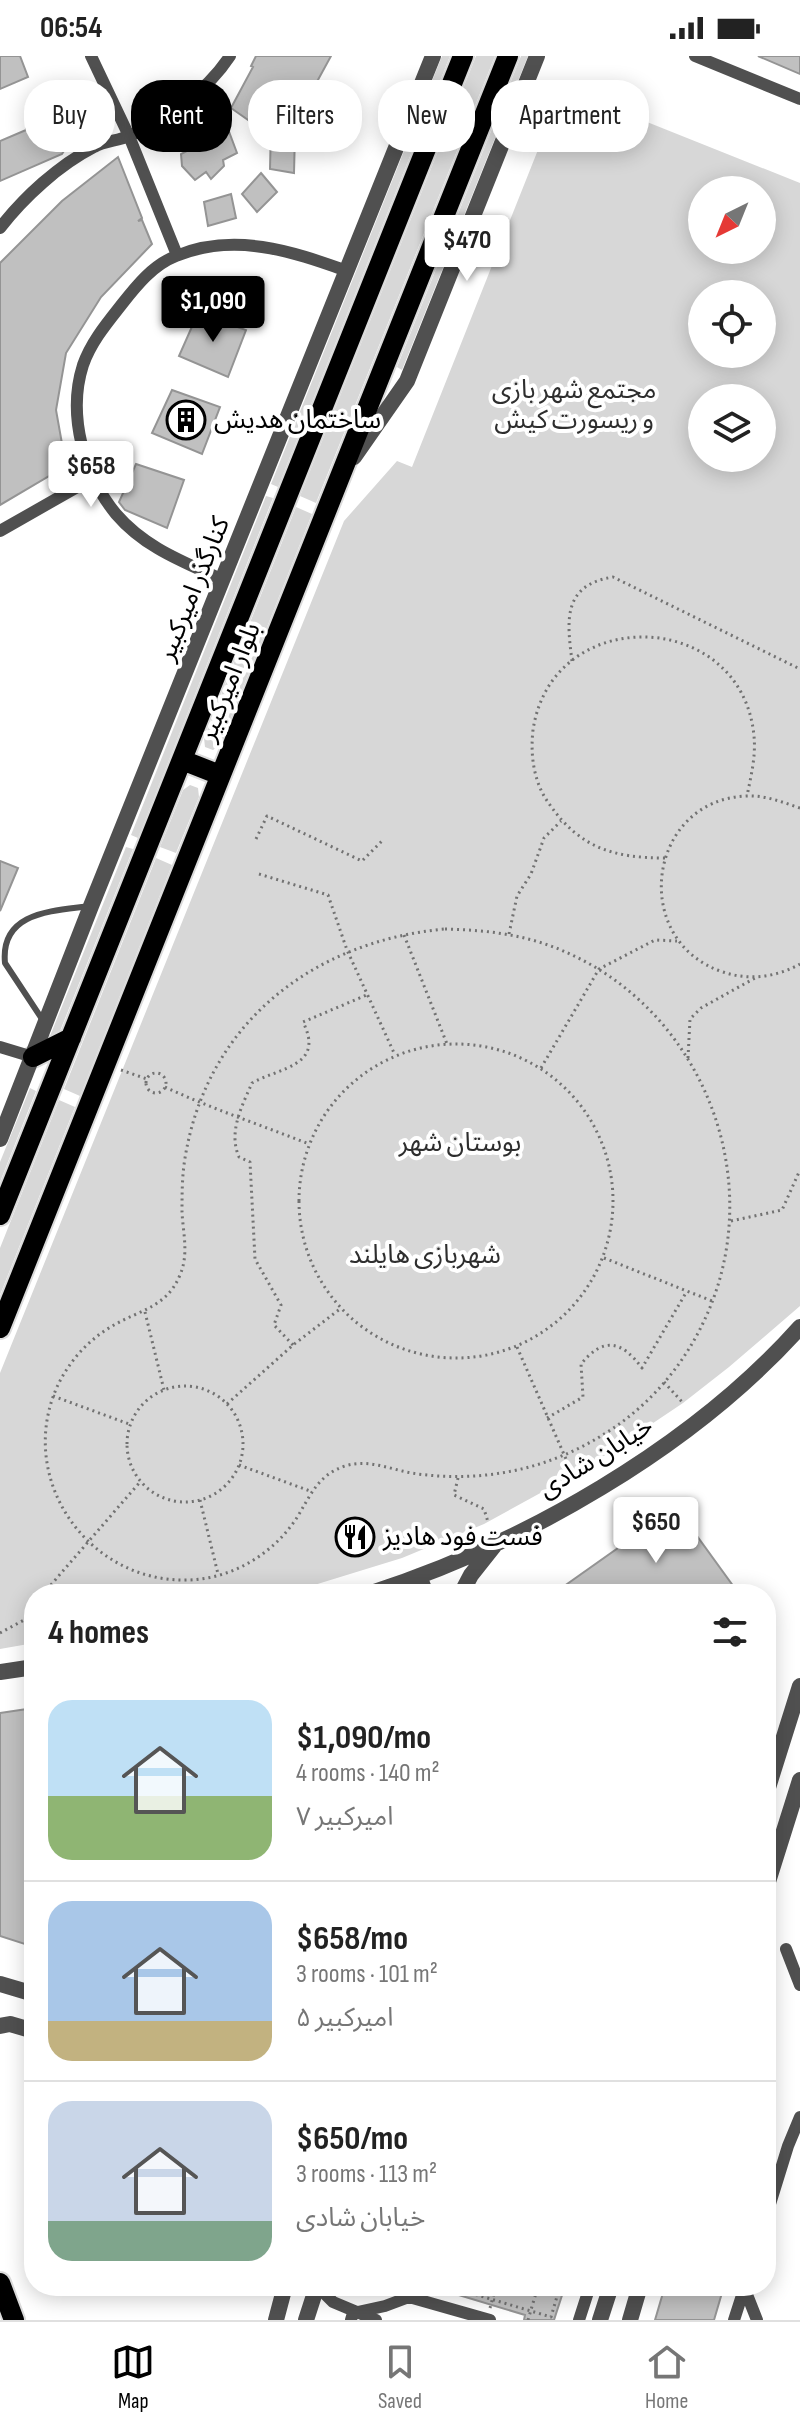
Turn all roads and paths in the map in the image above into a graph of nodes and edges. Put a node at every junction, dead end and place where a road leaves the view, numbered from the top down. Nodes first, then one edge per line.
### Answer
1 (91, 56) edge
2 (230, 56) edge
3 (433, 56) edge
4 (463, 56) edge
5 (508, 56) edge
6 (537, 56) edge
7 (695, 56) edge
8 (800, 99) edge
9 (129, 136) junction
10 (0, 228) edge
11 (177, 255) junction
12 (347, 271) junction
13 (93, 478) junction
14 (339, 478) junction
15 (0, 531) edge
16 (223, 580) junction
17 (572, 661) junction
18 (800, 669) edge
19 (182, 760) junction
20 (220, 775) junction
21 (747, 796) junction
22 (800, 808) edge
23 (561, 821) junction
24 (256, 839) dead end
25 (383, 840) dead end
26 (665, 858) junction
27 (259, 874) dead end
28 (91, 906) junction
29 (404, 934) junction
30 (509, 934) junction
31 (679, 941) junction
32 (347, 950) junction
33 (800, 964) edge
34 (599, 969) junction
35 (755, 978) junction
36 (369, 994) junction
37 (46, 1025) junction
38 (71, 1038) junction
39 (447, 1044) junction
40 (0, 1047) edge
41 (395, 1055) junction
42 (33, 1057) junction
43 (688, 1058) junction
44 (105, 1064) junction
45 (541, 1068) junction
46 (147, 1079) junction
47 (165, 1087) junction
48 (200, 1104) junction
49 (239, 1116) junction
50 (0, 1139) edge
51 (309, 1144) junction
52 (800, 1170) edge
53 (0, 1215) edge
54 (730, 1221) junction
55 (604, 1258) junction
56 (687, 1291) junction
57 (713, 1301) junction
58 (341, 1308) junction
59 (145, 1312) junction
60 (800, 1327) edge
61 (0, 1328) edge
62 (800, 1340) edge
63 (293, 1345) junction
64 (783, 1346) junction
65 (517, 1347) junction
66 (664, 1382) junction
67 (164, 1390) junction
68 (53, 1396) junction
69 (683, 1403) dead end
70 (227, 1404) junction
71 (547, 1418) junction
72 (130, 1425) junction
73 (563, 1456) junction
74 (239, 1465) junction
75 (573, 1475) dead end
76 (459, 1477) junction
77 (141, 1481) junction
78 (311, 1491) junction
79 (200, 1500) junction
80 (488, 1522) dead end
81 (87, 1542) junction
82 (498, 1543) junction
83 (218, 1576) junction
84 (419, 1576) junction
85 (51, 1584) edge
86 (407, 1584) edge
87 (422, 1584) edge
88 (466, 1584) edge
89 (24, 1620) edge
90 (0, 1633) edge
91 (24, 1668) edge
92 (0, 1672) edge
93 (800, 1686) edge
94 (776, 1762) edge
95 (800, 1780) edge
96 (794, 1810) edge
97 (776, 1860) edge
98 (786, 1949) dead end
99 (0, 1984) edge
100 (800, 1985) edge
101 (24, 1991) edge
102 (0, 2026) edge
103 (24, 2028) edge
104 (800, 2117) edge
105 (800, 2137) edge
106 (788, 2146) junction
107 (776, 2185) edge
108 (0, 2283) edge
109 (282, 2296) edge
110 (314, 2296) edge
111 (327, 2296) edge
112 (479, 2296) edge
113 (493, 2296) edge
114 (535, 2296) edge
115 (557, 2296) edge
116 (587, 2296) edge
117 (608, 2296) edge
118 (637, 2296) edge
119 (741, 2296) edge
120 (748, 2296) edge
121 (492, 2300) junction
122 (530, 2311) junction
123 (352, 2316) edge
124 (14, 2320) edge
125 (276, 2320) edge
126 (306, 2320) edge
127 (376, 2320) edge
128 (488, 2320) edge
129 (528, 2320) edge
130 (579, 2320) edge
131 (600, 2320) edge
132 (630, 2320) edge
133 (734, 2320) edge
134 (757, 2320) edge

1 - 9 street
2 - 9 street
3 - 12 street, کنارگذر امیرکبیر
4 - 19 main road, بلوار امیرکبیر
5 - 14 main road, بلوار امیرکبیر
6 - 14 street
7 - 8 street
9 - 10 street
9 - 11 street
11 - 12 street
11 - 13 street
12 - 16 street, کنارگذر امیرکبیر
13 - 15 street
13 - 16 street
14 - 20 main road, بلوار امیرکبیر
16 - 28 street, کنارگذر امیرکبیر
17 - 18 path
17 - 21 path
17 - 23 path
19 - 20 main road
19 - 38 main road, بلوار امیرکبیر
20 - 44 main road, بلوار امیرکبیر
21 - 22 path
21 - 26 path
23 - 26 path
23 - 30 path
24 - 25 path
26 - 31 path
27 - 32 path
28 - 37 street, کنارگذر امیرکبیر
28 - 37 lane
29 - 30 path
29 - 32 path
29 - 39 path
30 - 34 path
31 - 34 path
31 - 35 path
32 - 36 path
32 - 48 path
33 - 35 path
34 - 43 path
34 - 45 path
35 - 43 path
36 - 41 path
36 - 49 path
37 - 42 street, کنارگذر امیرکبیر
38 - 42 main road
38 - 53 main road, بلوار امیرکبیر
39 - 41 path
39 - 45 path
40 - 42 street
41 - 51 path
42 - 50 street, کنارگذر امیرکبیر
43 - 54 path
44 - 46 path
44 - 61 main road, بلوار امیرکبیر
45 - 55 path
46 - 47 path
46 - 47 path
47 - 48 path
48 - 49 path
48 - 59 path
49 - 51 path
49 - 63 path
51 - 58 path
52 - 54 path
54 - 57 path
55 - 56 path
55 - 65 path
56 - 57 path
56 - 71 path
57 - 66 path
58 - 63 path
58 - 65 path
59 - 67 path
59 - 68 path
60 - 64 street, خیابان شادی
62 - 64 street, خیابان شادی
63 - 70 path
64 - 82 street, خیابان شادی
65 - 71 path
66 - 69 path
66 - 73 path
67 - 70 path
67 - 72 path
68 - 72 path
68 - 81 path
70 - 74 path
71 - 73 path
72 - 77 path
73 - 75 path
73 - 76 path
74 - 78 path
74 - 79 path
76 - 78 path
76 - 80 path
77 - 79 path
77 - 81 path
78 - 83 path
79 - 83 path
81 - 83 path
81 - 85 path
82 - 84 street, خیابان شادی
82 - 88 street
84 - 86 street, خیابان شادی
84 - 87 street
89 - 90 path
91 - 92 street
93 - 94 street
95 - 96 street
96 - 97 street
98 - 100 street
99 - 101 street
102 - 103 street
104 - 106 street
105 - 106 street
106 - 107 street
108 - 124 main road
109 - 125 street
110 - 126 street
111 - 123 street
112 - 121 path
113 - 121 path
114 - 122 path
115 - 122 path
116 - 130 street
117 - 131 street
118 - 132 street
119 - 133 street
120 - 134 street
121 - 122 path
121 - 128 path
122 - 129 path
123 - 127 street
123 - 128 street

